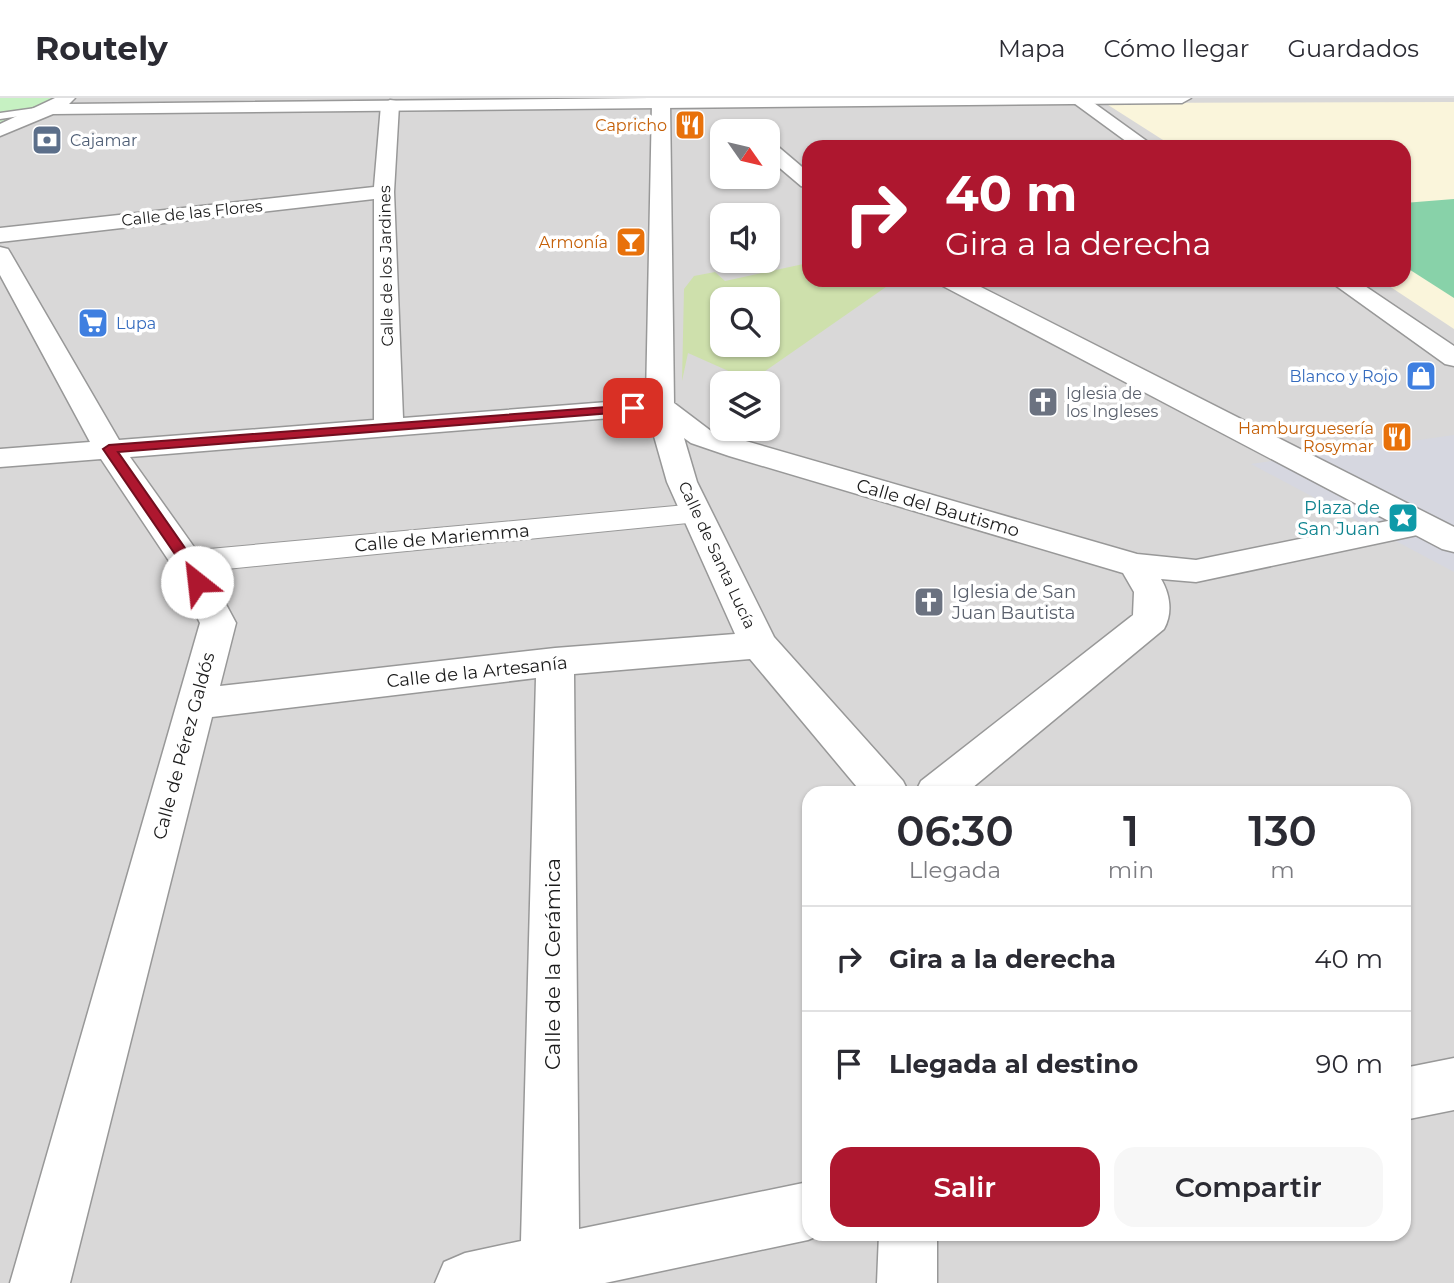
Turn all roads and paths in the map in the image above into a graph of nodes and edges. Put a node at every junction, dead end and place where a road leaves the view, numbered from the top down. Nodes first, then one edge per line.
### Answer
1 (66, 98) edge
2 (1076, 98) edge
3 (1182, 98) edge
4 (715, 100) edge
5 (661, 102) junction
6 (390, 105) junction
7 (50, 109) junction
8 (0, 116) edge
9 (734, 119) edge
10 (0, 131) edge
11 (1136, 140) edge
12 (780, 158) edge
13 (802, 177) edge
14 (384, 192) junction
15 (0, 235) edge
16 (0, 254) edge
17 (963, 287) edge
18 (1350, 287) edge
19 (1454, 358) edge
20 (660, 406) junction
21 (389, 428) junction
22 (109, 449) junction
23 (740, 450) junction
24 (0, 458) edge
25 (682, 482) junction
26 (697, 514) junction
27 (1422, 524) junction
28 (1454, 541) edge
29 (187, 562) junction
30 (1136, 565) junction
31 (759, 645) junction
32 (555, 662) junction
33 (195, 704) junction
34 (882, 786) edge
35 (945, 786) edge
36 (1454, 1084) edge
37 (1411, 1093) edge
38 (802, 1212) edge
39 (908, 1241) edge
40 (550, 1265) junction
41 (40, 1283) edge
42 (466, 1283) edge
43 (907, 1283) edge

1 - 7 street
2 - 3 street
2 - 4 street
2 - 11 street
4 - 5 street
4 - 9 street
5 - 6 street
5 - 20 street, Calle de Santa Lucía
6 - 7 street
6 - 14 street, Calle de los Jardines
7 - 8 lane
7 - 10 street
12 - 13 street
14 - 15 street, Calle de las Flores
14 - 21 street, Calle de los Jardines
16 - 22 street, Calle de Pérez Galdós
17 - 27 street
18 - 19 street
20 - 21 street
20 - 23 street, Calle del Bautismo
20 - 25 street, Calle de Santa Lucía
21 - 22 street
22 - 24 street
22 - 29 street, Calle de Pérez Galdós
23 - 25 street
23 - 30 street, Calle del Bautismo
25 - 26 street, Calle de Santa Lucía
26 - 29 street, Calle de Mariemma
26 - 31 street, Calle de Santa Lucía
27 - 28 street
27 - 30 street, Calle del Bautismo
29 - 33 street, Calle de Pérez Galdós
30 - 35 street
31 - 32 street, Calle de la Artesanía
31 - 34 street, Calle de Santa Lucía
32 - 33 street, Calle de la Artesanía
32 - 40 street, Calle de la Cerámica
33 - 41 street, Calle de Pérez Galdós
36 - 37 street
38 - 40 street
39 - 43 street
40 - 42 street

